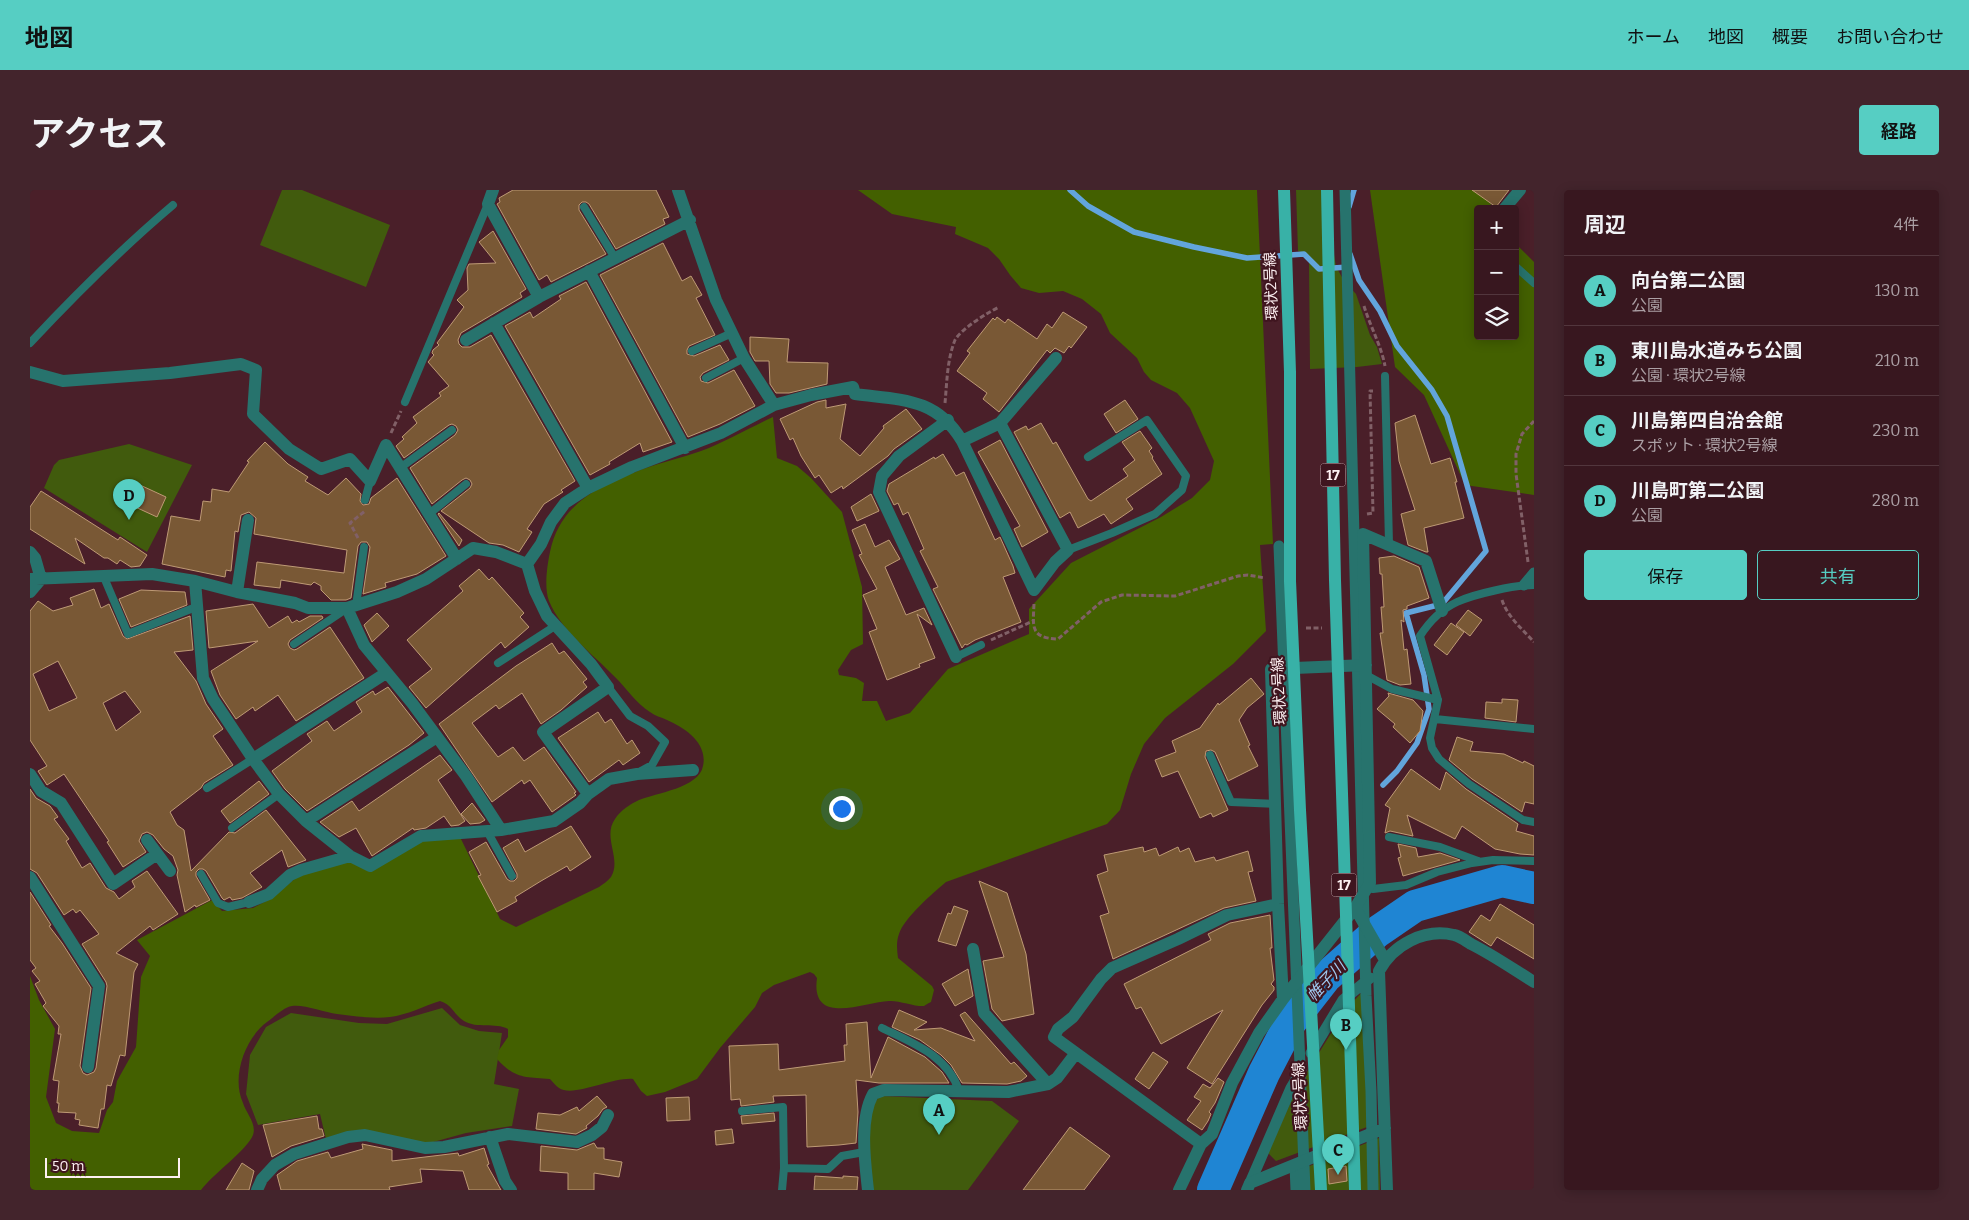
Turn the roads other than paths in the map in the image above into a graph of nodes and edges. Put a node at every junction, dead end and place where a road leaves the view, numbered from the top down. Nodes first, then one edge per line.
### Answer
1 (493, 190) edge
2 (678, 190) edge
3 (1284, 190) edge
4 (1327, 190) edge
5 (1345, 190) edge
6 (1520, 190) edge
7 (488, 204) junction
8 (173, 205) dead end
9 (1507, 205) edge
10 (584, 207) dead end
11 (690, 220) junction
12 (615, 258) junction
13 (1519, 270) edge
14 (589, 271) junction
15 (1534, 283) edge
16 (539, 297) junction
17 (494, 323) junction
18 (732, 333) junction
19 (466, 340) dead end
20 (30, 343) edge
21 (692, 351) dead end
22 (744, 358) junction
23 (1056, 358) dead end
24 (30, 372) edge
25 (1385, 376) road end
26 (706, 378) dead end
27 (405, 402) road end
28 (774, 405) junction
29 (946, 419) junction
30 (1000, 423) junction
31 (452, 430) dead end
32 (962, 440) junction
33 (685, 448) junction
34 (1088, 457) dead end
35 (400, 468) junction
36 (370, 481) junction
37 (466, 484) dead end
38 (588, 488) junction
39 (365, 500) road end
40 (429, 514) junction
41 (248, 520) dead end
42 (1388, 544) junction
43 (1279, 546) dead end
44 (364, 547) road end
45 (1068, 550) junction
46 (30, 552) edge
47 (457, 559) junction
48 (527, 564) junction
49 (1534, 574) edge
50 (103, 575) junction
51 (35, 579) edge
52 (195, 581) junction
53 (1285, 581) junction
54 (1529, 585) edge
55 (30, 592) edge
56 (237, 592) junction
57 (1441, 606) junction
58 (196, 607) junction
59 (351, 607) junction
60 (555, 626) junction
61 (294, 644) dead end
62 (981, 645) road end
63 (956, 656) joint
64 (498, 663) dead end
65 (1366, 670) junction
66 (386, 672) junction
67 (608, 687) junction
68 (1435, 699) junction
69 (1434, 719) junction
70 (1534, 729) edge
71 (437, 737) junction
72 (1210, 755) dead end
73 (252, 759) junction
74 (693, 770) dead end
75 (30, 774) edge
76 (637, 774) junction
77 (208, 788) dead end
78 (279, 794) junction
79 (588, 794) junction
80 (1276, 804) junction
81 (306, 821) junction
82 (1534, 822) edge
83 (232, 828) dead end
84 (501, 830) junction
85 (486, 831) junction
86 (1389, 837) dead end
87 (147, 840) dead end
88 (157, 854) junction
89 (350, 856) junction
90 (1534, 861) edge
91 (1479, 862) junction
92 (170, 871) dead end
93 (201, 874) dead end
94 (512, 876) dead end
95 (30, 877) edge
96 (1368, 888) junction
97 (249, 902) joint
98 (1278, 904) junction
99 (1358, 913) junction
100 (973, 949) dead end
101 (1382, 962) junction
102 (1534, 982) edge
103 (1283, 999) junction
104 (882, 1028) dead end
105 (1076, 1053) junction
106 (88, 1067) dead end
107 (1048, 1084) junction
108 (959, 1091) junction
109 (742, 1111) dead end
110 (608, 1114) dead end
111 (1385, 1128) junction
112 (490, 1137) junction
113 (1202, 1144) junction
114 (864, 1152) junction
115 (1295, 1165) junction
116 (784, 1168) junction
117 (1249, 1186) edge
118 (257, 1190) edge
119 (512, 1190) edge
120 (782, 1190) edge
121 (868, 1190) edge
122 (1179, 1190) edge
123 (1296, 1190) edge
124 (1305, 1190) edge
125 (1321, 1190) edge
126 (1355, 1190) edge
127 (1373, 1190) edge
128 (1387, 1190) edge

1 - 7 street
2 - 11 street
3 - 53 main road, 環状2号線
4 - 126 main road, 17
5 - 127 street
6 - 9 street
7 - 16 street
7 - 27 lane
8 - 20 lane
10 - 12 lane
11 - 12 street
11 - 18 street
12 - 14 street
13 - 15 lane
14 - 16 street
14 - 33 street
16 - 17 street
17 - 19 street
17 - 38 street
18 - 21 lane
18 - 22 street
22 - 26 lane
22 - 28 street
23 - 30 street
24 - 36 street
25 - 42 lane
28 - 29 street
28 - 33 street
29 - 32 street
29 - 63 street
30 - 32 street
30 - 45 street
31 - 35 lane
32 - 45 street
33 - 38 street
34 - 45 lane
35 - 36 street
35 - 40 street
36 - 39 lane
37 - 40 lane
38 - 48 street
40 - 47 street
41 - 56 street
42 - 57 street
42 - 65 street
43 - 53 street
44 - 59 lane
46 - 51 street
47 - 48 street
47 - 59 street
48 - 60 street
49 - 54 street
50 - 51 street
50 - 52 street
50 - 58 lane
51 - 55 street
52 - 56 street
52 - 58 street
53 - 124 street
53 - 125 main road, 環状2号線
54 - 57 lane
56 - 59 street
57 - 68 lane
58 - 73 street
59 - 61 lane
59 - 66 street
60 - 64 lane
60 - 67 street
62 - 63 lane
65 - 68 lane
65 - 80 street
65 - 96 street
66 - 71 street
66 - 73 street
67 - 76 lane
67 - 79 street
68 - 69 lane
69 - 70 lane
69 - 82 lane
71 - 81 street
71 - 84 street
72 - 80 lane
73 - 77 lane
73 - 78 street
74 - 76 street
75 - 88 street
76 - 79 street
78 - 81 street
78 - 83 lane
79 - 84 street
80 - 98 street
81 - 89 street
84 - 85 street
85 - 89 street
85 - 94 lane
86 - 91 lane
87 - 88 street
88 - 92 street
89 - 97 street
90 - 91 lane
91 - 96 lane
93 - 97 lane
95 - 106 street
96 - 99 street
98 - 103 street
98 - 105 street
99 - 101 street
99 - 103 street
100 - 107 street
101 - 102 street
101 - 111 street
101 - 117 street
103 - 113 street
104 - 108 lane
105 - 107 street
105 - 113 street
107 - 108 street
108 - 114 street
109 - 116 lane
110 - 112 street
111 - 115 street
111 - 128 street
112 - 118 street
112 - 119 street
113 - 122 street
114 - 116 lane
114 - 121 street
115 - 117 street
115 - 123 street
116 - 120 lane

